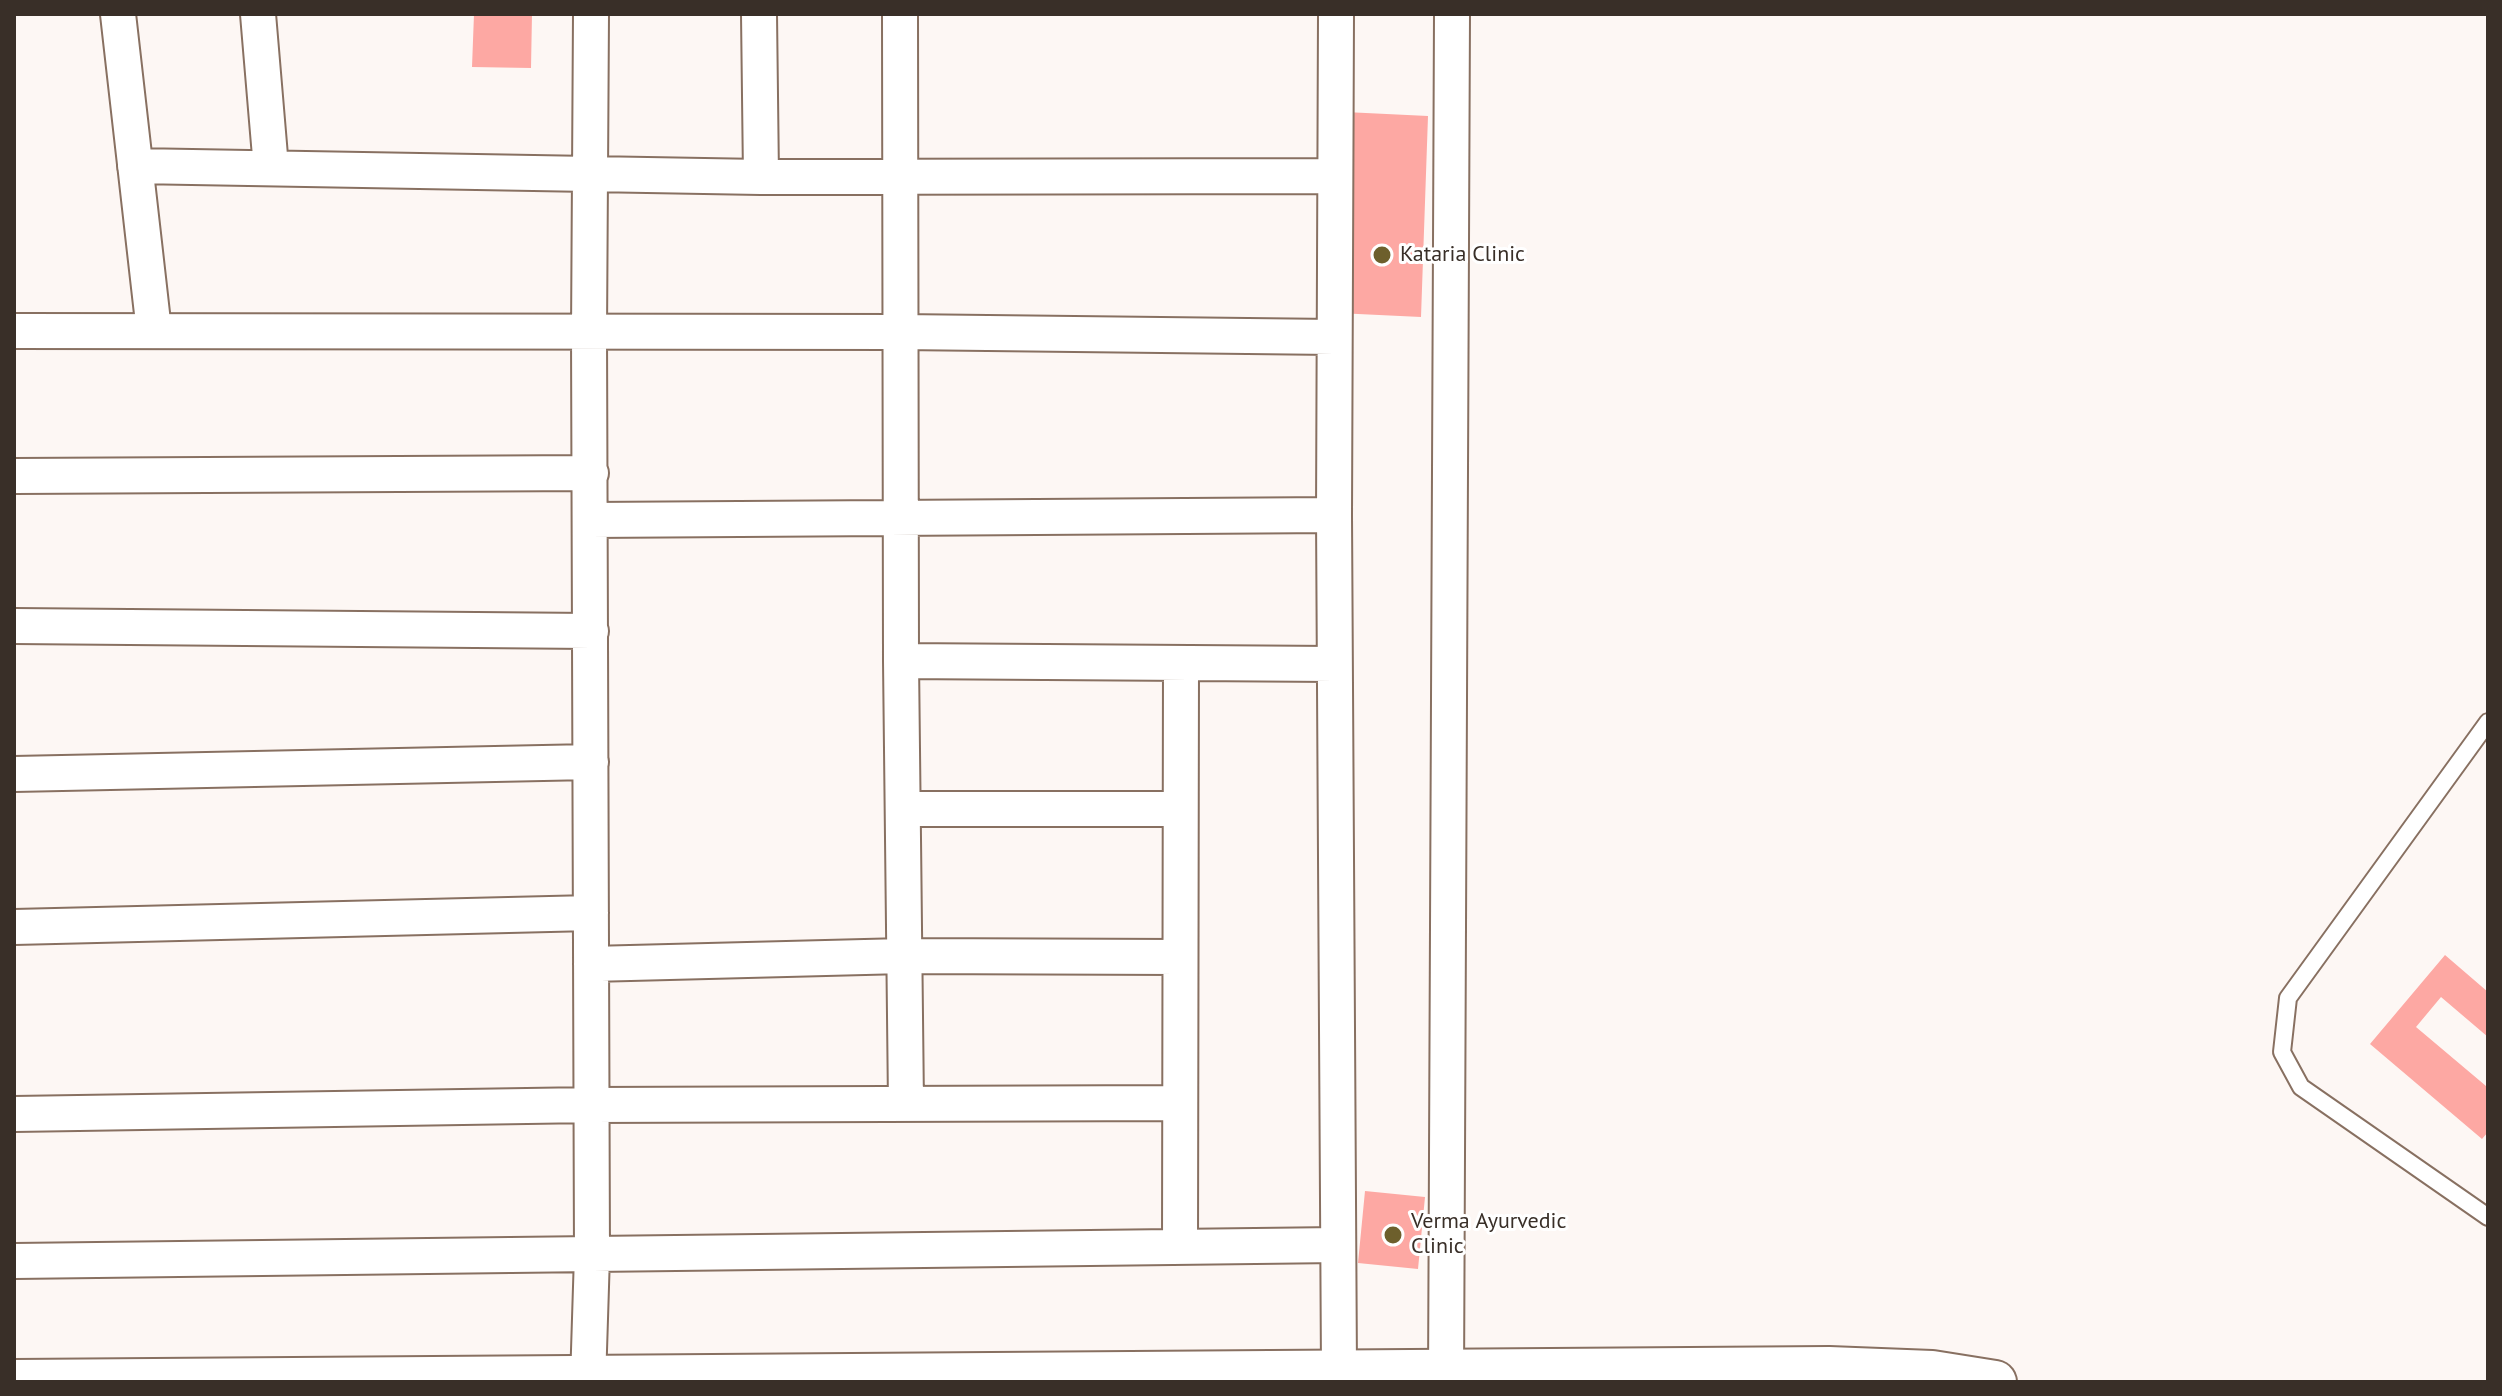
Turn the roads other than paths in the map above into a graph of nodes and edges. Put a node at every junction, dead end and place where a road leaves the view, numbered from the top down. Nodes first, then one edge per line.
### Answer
1 (118, 14) edge
2 (258, 14) edge
3 (591, 14) edge
4 (759, 14) edge
5 (900, 14) edge
6 (1336, 14) edge
7 (1452, 14) edge
8 (135, 166) junction
9 (271, 168) junction
10 (591, 173) junction
11 (900, 175) junction
12 (1335, 176) junction
13 (761, 177) junction
14 (14, 331) edge
15 (154, 331) junction
16 (901, 332) junction
17 (589, 333) junction
18 (1334, 337) junction
19 (591, 473) junction
20 (14, 476) edge
21 (1334, 515) junction
22 (901, 518) junction
23 (591, 520) junction
24 (14, 626) edge
25 (591, 631) junction
26 (901, 661) junction
27 (1181, 663) junction
28 (1334, 664) junction
29 (2488, 722) edge
30 (591, 762) junction
31 (14, 774) edge
32 (903, 809) junction
33 (1179, 809) junction
34 (591, 913) junction
35 (14, 927) edge
36 (904, 956) junction
37 (1179, 957) junction
38 (591, 964) junction
39 (1180, 1103) junction
40 (906, 1104) junction
41 (591, 1105) junction
42 (14, 1114) edge
43 (2488, 1217) edge
44 (1338, 1245) junction
45 (1180, 1247) junction
46 (592, 1255) junction
47 (14, 1261) edge
48 (1339, 1370) junction
49 (1446, 1376) edge
50 (588, 1380) edge
51 (14, 1381) edge
52 (1995, 1382) edge

1 - 8 street
2 - 9 street
3 - 10 street
4 - 13 street
5 - 11 street
6 - 12 street
7 - 49 street
8 - 9 street
8 - 15 street
9 - 10 street
10 - 13 street
10 - 17 street
11 - 12 street
11 - 13 street
11 - 16 street
12 - 18 street
14 - 15 street
15 - 17 street
16 - 17 street
16 - 18 street
16 - 22 street
17 - 19 street
18 - 21 street
19 - 20 street
19 - 23 street
21 - 22 street
21 - 28 street
22 - 23 street
22 - 26 street
23 - 25 street
24 - 25 street
25 - 30 street
26 - 27 street
26 - 32 street
27 - 28 street
27 - 33 street
28 - 44 street
29 - 43 lane
30 - 31 street
30 - 34 street
32 - 33 street
32 - 36 street
33 - 37 street
34 - 35 street
34 - 38 street
36 - 37 street
36 - 38 street
36 - 40 street
37 - 39 street
38 - 41 street
39 - 40 street
39 - 45 street
40 - 41 street
41 - 42 street
41 - 46 street
44 - 45 street
44 - 48 street
45 - 46 street
46 - 47 street
46 - 50 street
48 - 49 street
48 - 50 street
49 - 52 street
50 - 51 street

